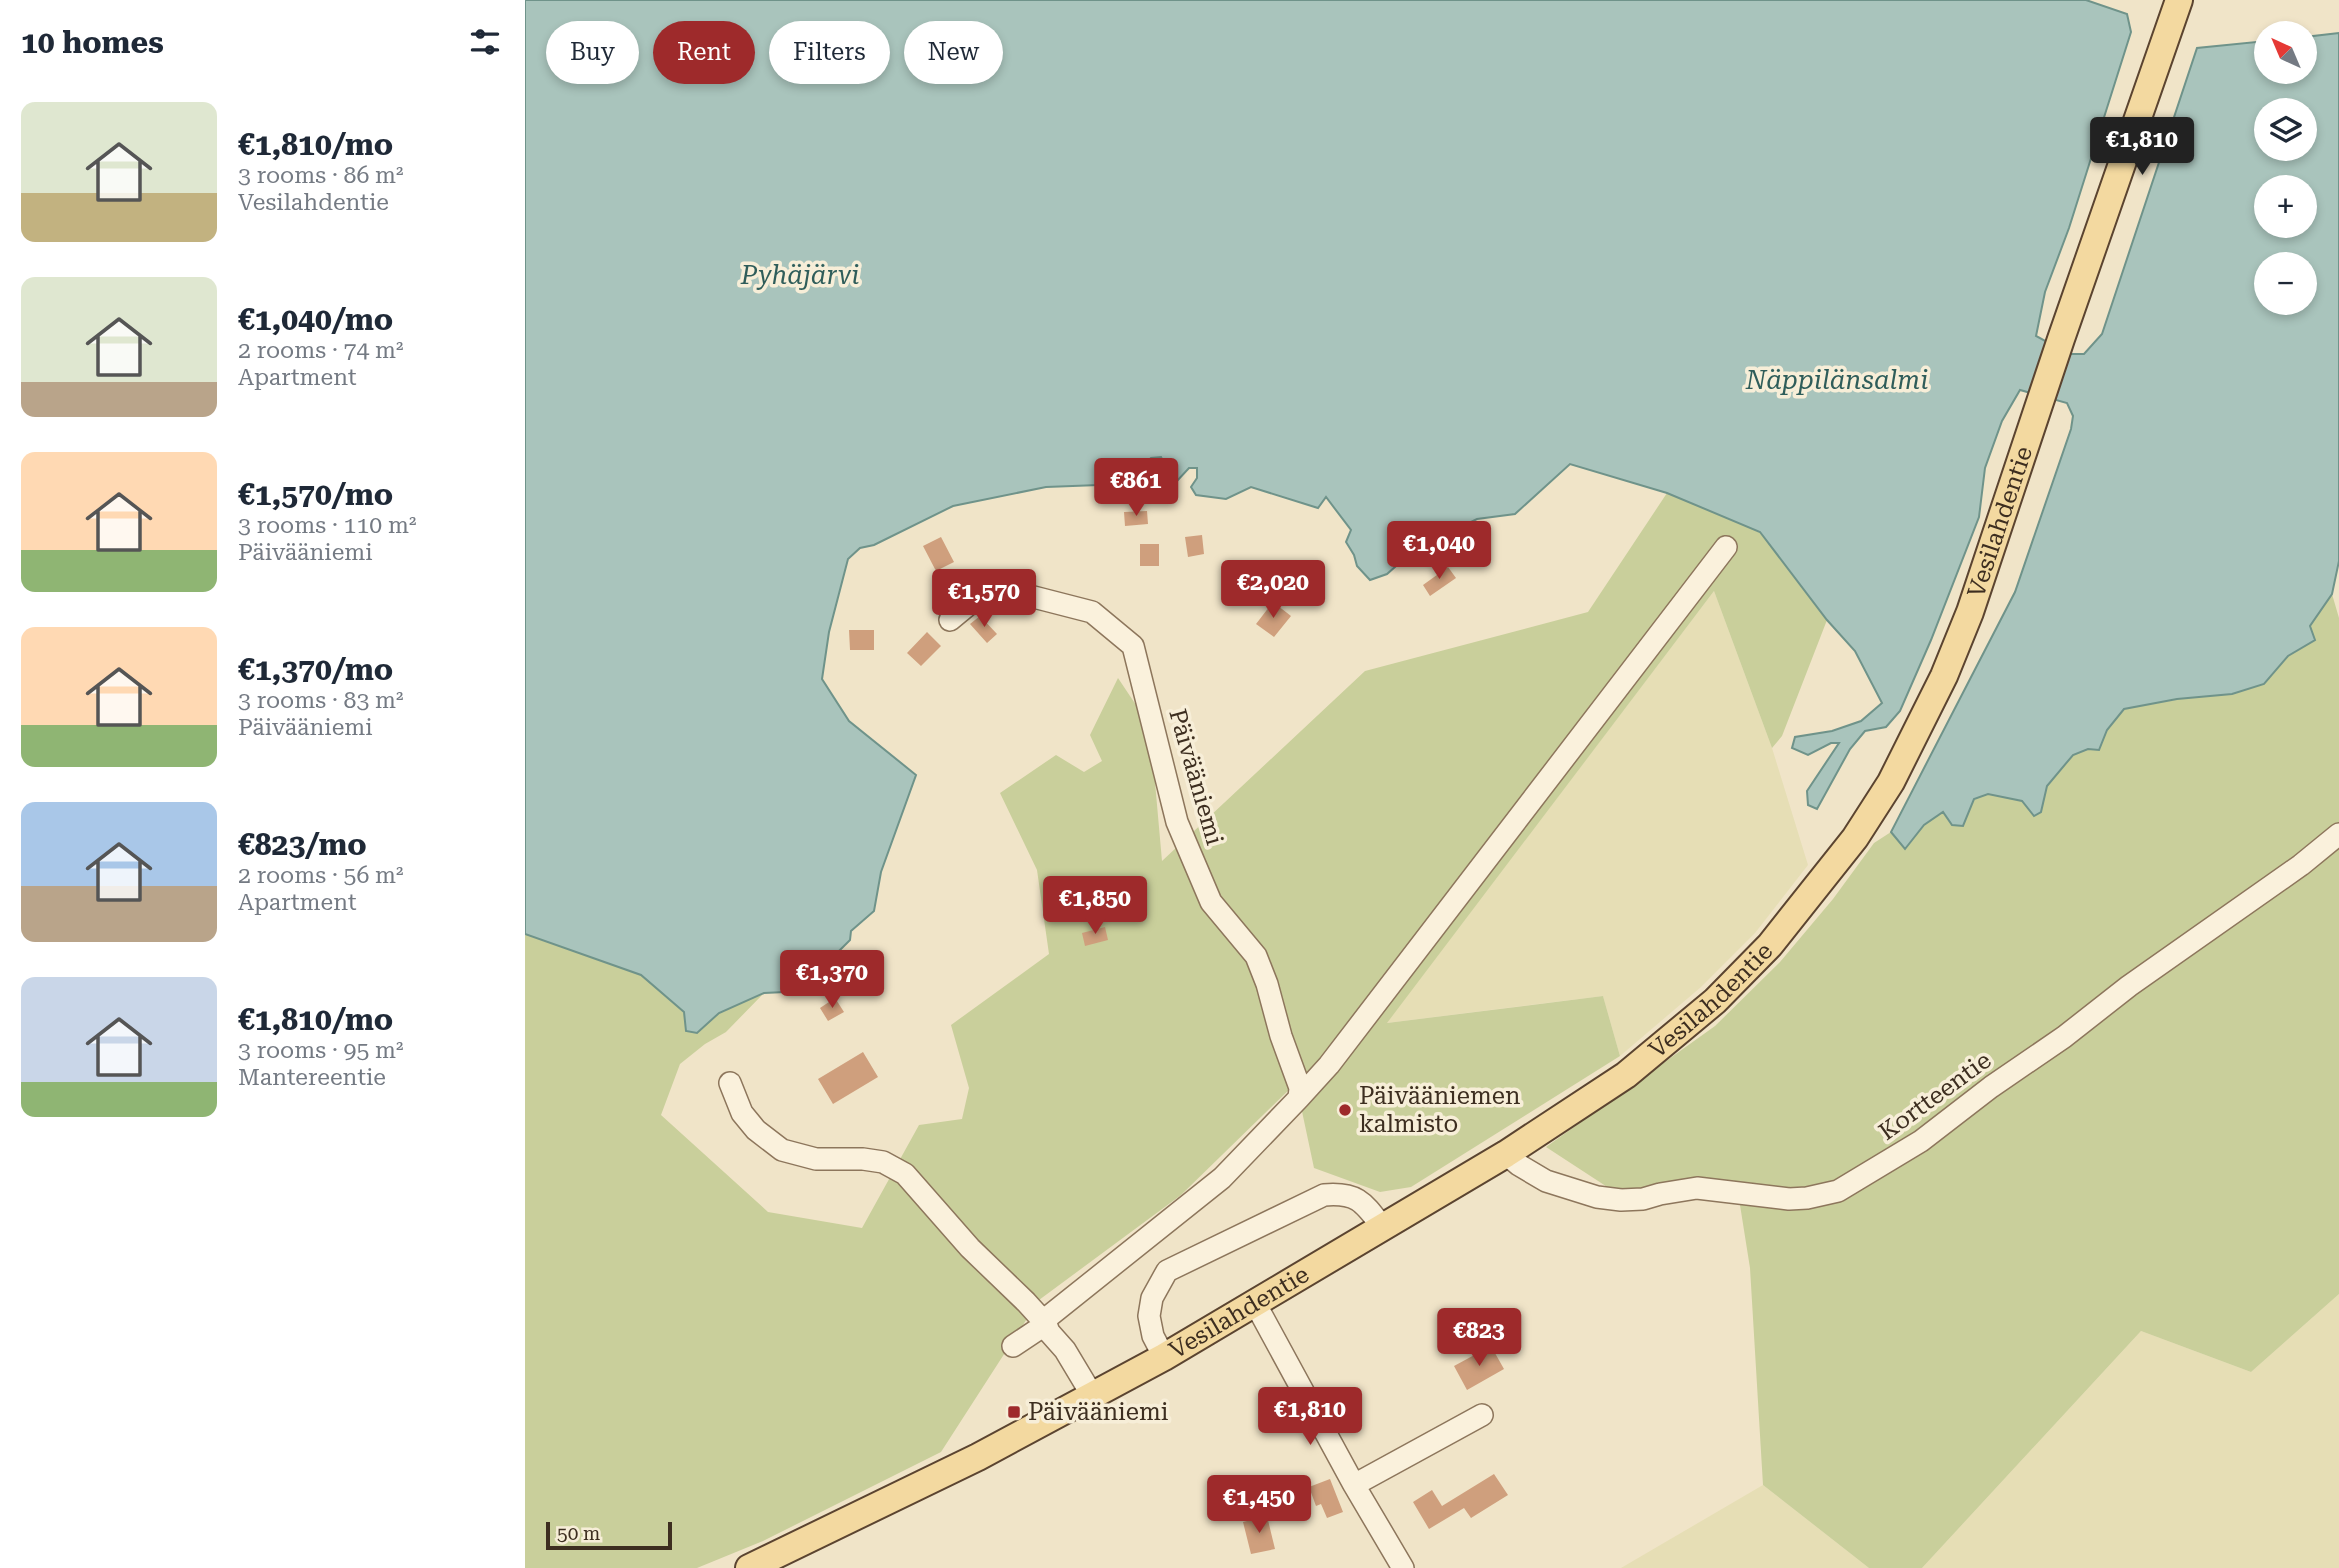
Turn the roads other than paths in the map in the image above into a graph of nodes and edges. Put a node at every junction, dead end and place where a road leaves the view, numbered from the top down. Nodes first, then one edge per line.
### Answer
1 (2179, 0) edge
2 (1726, 547) dead end
3 (950, 620) dead end
4 (2339, 834) edge
5 (730, 1083) dead end
6 (1300, 1098) junction
7 (1507, 1154) junction
8 (1383, 1228) junction
9 (1255, 1303) junction
10 (1046, 1324) junction
11 (1013, 1346) dead end
12 (1164, 1357) junction
13 (1092, 1395) junction
14 (1482, 1415) dead end
15 (1355, 1485) junction
16 (749, 1568) edge
17 (1403, 1568) edge

1 - 7 main road, Vesilahdentie
2 - 6 street
3 - 6 street, Päivääniemi
4 - 7 street, Kortteentie
5 - 10 street
6 - 10 street
7 - 8 main road, Vesilahdentie
8 - 9 main road, Vesilahdentie
8 - 12 street
9 - 12 main road, Vesilahdentie
9 - 15 street
10 - 11 street
10 - 13 street
12 - 13 main road, Vesilahdentie
13 - 16 main road, Vesilahdentie
14 - 15 street
15 - 17 street

